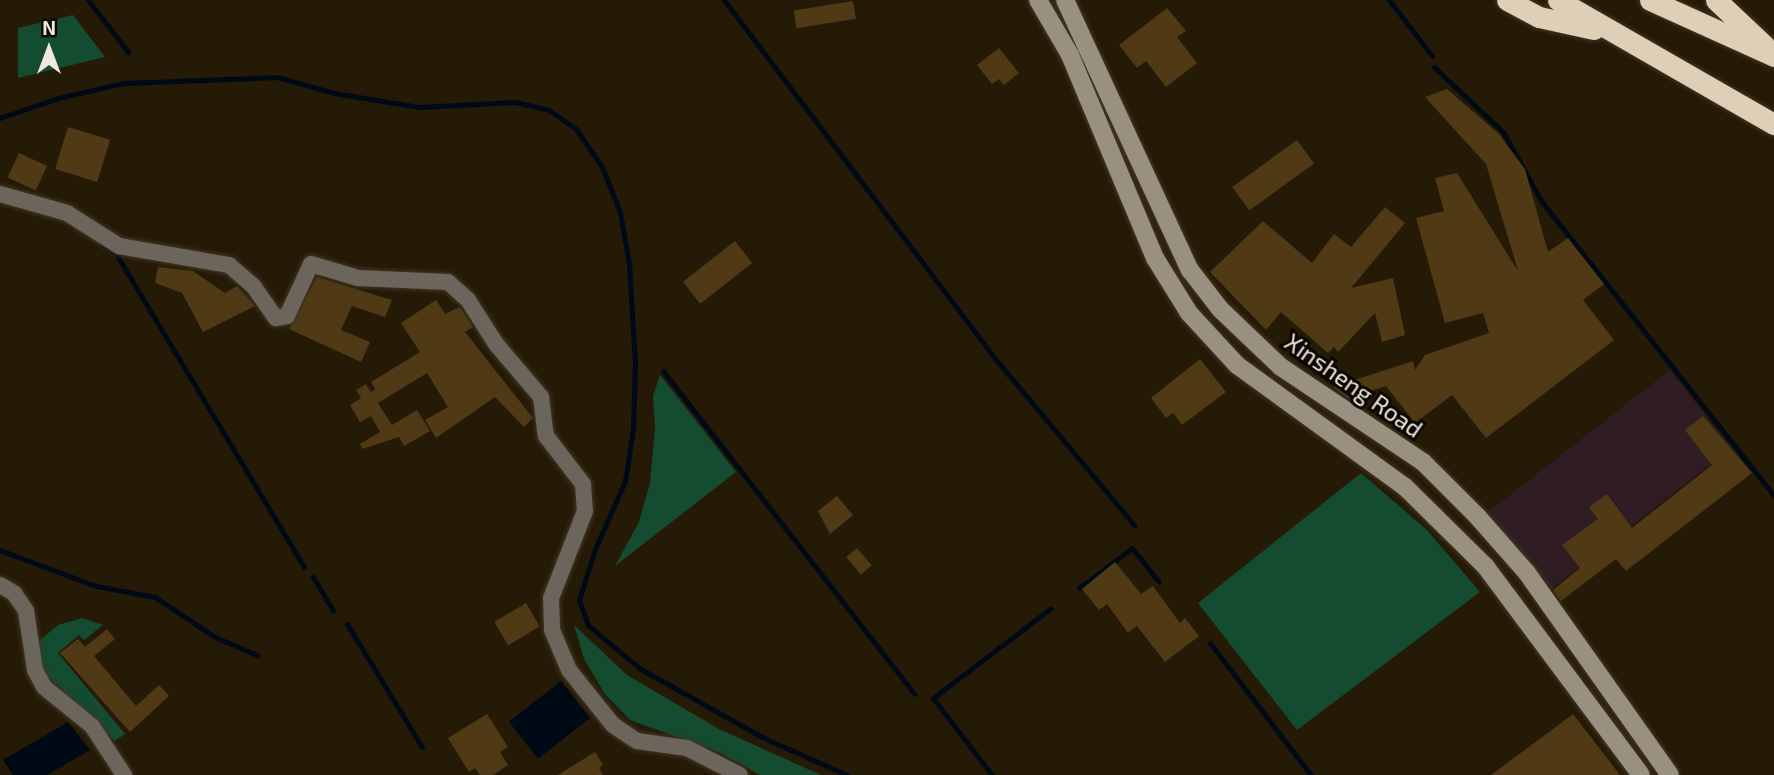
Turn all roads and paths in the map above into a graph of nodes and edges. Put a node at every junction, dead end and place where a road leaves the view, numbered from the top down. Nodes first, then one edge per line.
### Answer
1 (1038, 0) edge
2 (1065, 0) edge
3 (1507, 0) edge
4 (1558, 0) edge
5 (1650, 0) edge
6 (1716, 0) edge
7 (1615, 33) junction
8 (1774, 55) edge
9 (1774, 124) edge
10 (0, 194) edge
11 (0, 585) edge
12 (124, 775) edge
13 (740, 775) edge
14 (1642, 775) edge
15 (1670, 775) edge

1 - 14 main road
2 - 15 main road, Xinsheng Road
3 - 7 highway
4 - 7 highway
5 - 8 highway
6 - 8 highway
7 - 9 highway
10 - 13 street
11 - 12 street

